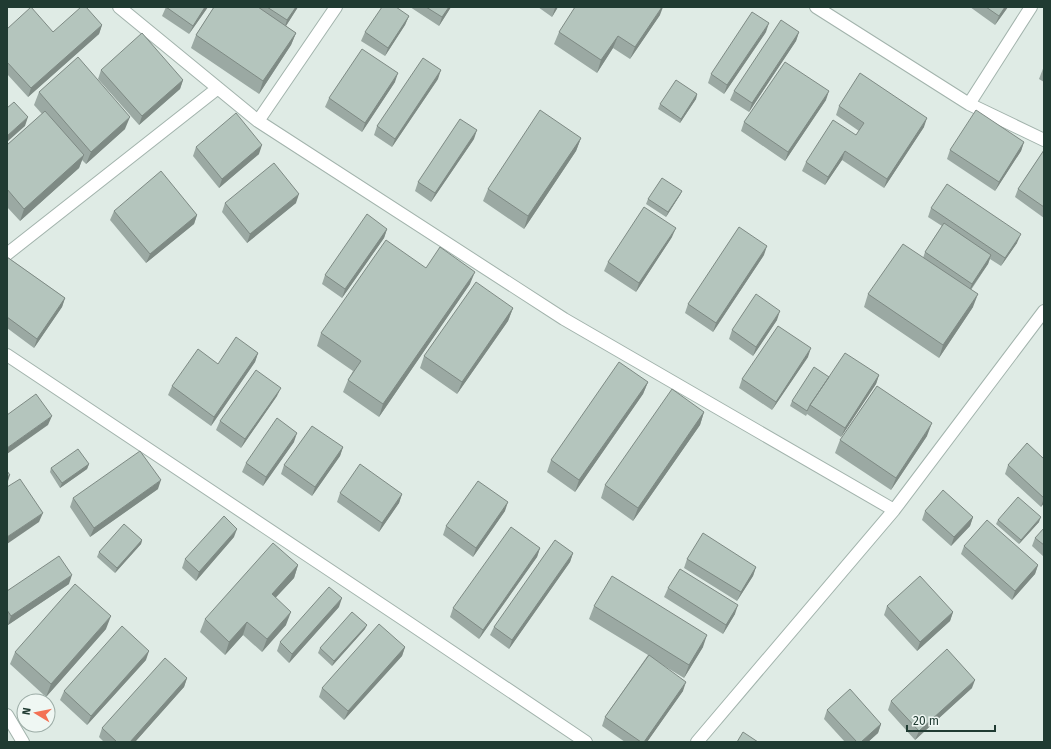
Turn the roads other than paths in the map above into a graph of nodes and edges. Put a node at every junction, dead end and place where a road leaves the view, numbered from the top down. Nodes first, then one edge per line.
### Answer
1 (119, 7) edge
2 (336, 7) edge
3 (816, 7) edge
4 (1031, 7) edge
5 (218, 88) junction
6 (970, 104) junction
7 (258, 121) junction
8 (1044, 140) edge
9 (7, 254) edge
10 (1044, 310) edge
11 (7, 355) edge
12 (894, 510) junction
13 (7, 715) edge
14 (23, 742) edge
15 (586, 742) edge
16 (698, 742) edge

1 - 5 street
2 - 7 street
3 - 6 street
4 - 6 street
5 - 7 street
5 - 9 street
6 - 8 street
7 - 12 street
10 - 12 street
11 - 15 street
12 - 16 street
13 - 14 street

